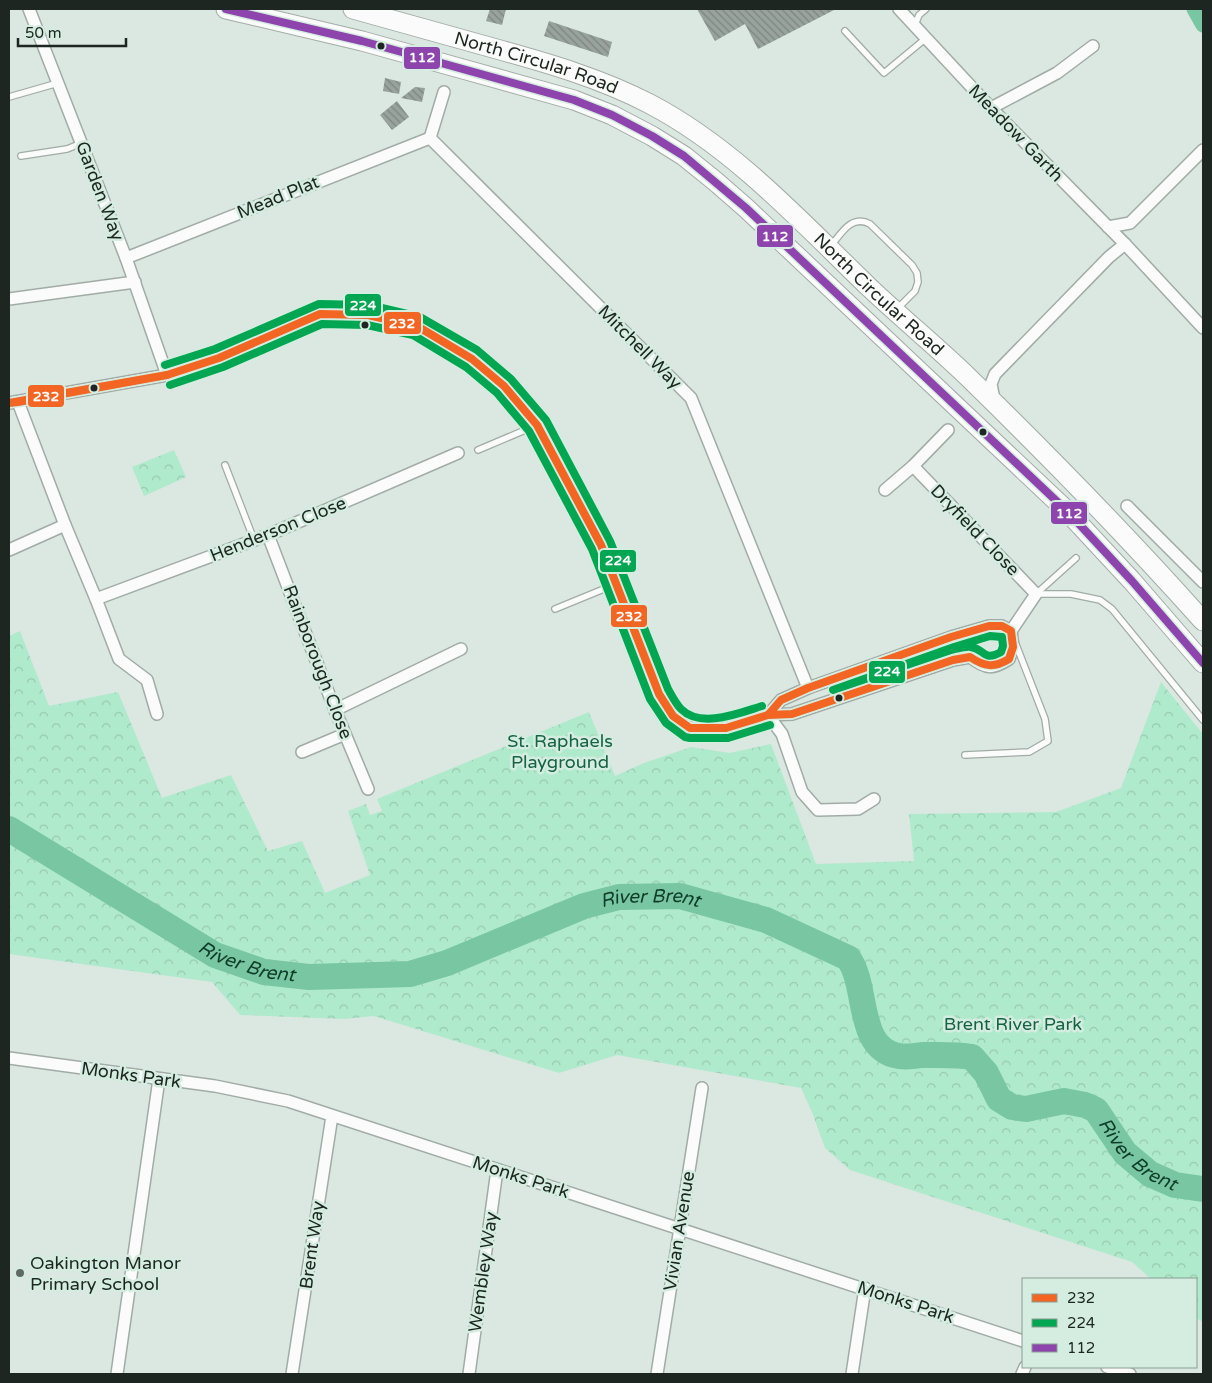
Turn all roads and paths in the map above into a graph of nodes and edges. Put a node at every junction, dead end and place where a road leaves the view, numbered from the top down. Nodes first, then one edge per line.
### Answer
1 (29, 9) edge
2 (226, 9) edge
3 (353, 9) edge
4 (899, 9) edge
5 (926, 9) edge
6 (915, 25) junction
7 (845, 31) dead end
8 (925, 39) junction
9 (1093, 46) dead end
10 (58, 83) junction
11 (444, 92) dead end
12 (9, 97) edge
13 (991, 108) junction
14 (430, 138) junction
15 (82, 143) junction
16 (1203, 150) edge
17 (21, 156) dead end
18 (1108, 227) junction
19 (1125, 244) junction
20 (828, 248) junction
21 (126, 258) junction
22 (135, 282) junction
23 (9, 299) edge
24 (895, 312) junction
25 (1203, 328) edge
26 (168, 375) junction
27 (14, 403) edge
28 (996, 405) junction
29 (537, 425) junction
30 (948, 430) dead end
31 (478, 450) dead end
32 (458, 453) dead end
33 (225, 465) dead end
34 (913, 466) junction
35 (885, 490) dead end
36 (1128, 506) dead end
37 (65, 525) junction
38 (268, 535) junction
39 (254, 540) junction
40 (9, 550) edge
41 (1076, 558) dead end
42 (1203, 582) edge
43 (616, 584) junction
44 (1036, 594) junction
45 (96, 599) junction
46 (555, 610) dead end
47 (1203, 621) edge
48 (1011, 631) junction
49 (461, 649) dead end
50 (1203, 663) edge
51 (808, 688) junction
52 (335, 710) junction
53 (157, 714) dead end
54 (768, 715) junction
55 (1203, 720) edge
56 (345, 734) junction
57 (302, 752) dead end
58 (965, 755) dead end
59 (368, 789) dead end
60 (874, 798) dead end
61 (9, 1058) edge
62 (159, 1079) junction
63 (702, 1088) dead end
64 (332, 1116) junction
65 (497, 1170) junction
66 (679, 1228) junction
67 (866, 1288) junction
68 (1022, 1341) edge
69 (1110, 1368) edge
70 (117, 1374) edge
71 (292, 1374) edge
72 (469, 1374) edge
73 (657, 1374) edge
74 (852, 1374) edge
75 (1130, 1374) edge

1 - 10 street, Garden Way
2 - 50 highway, North Circular Road
3 - 20 highway, North Circular Road
4 - 6 street, Meadow Garth
5 - 6 lane
6 - 8 street, Meadow Garth
7 - 8 lane
8 - 13 street, Meadow Garth
9 - 13 street
10 - 12 lane
10 - 15 street, Garden Way
11 - 14 street
13 - 18 street, Meadow Garth
14 - 21 street, Mead Plat
14 - 51 street, Mitchell Way
15 - 17 lane
15 - 21 street, Garden Way
16 - 18 street
18 - 19 street, Meadow Garth
19 - 25 street, Meadow Garth
19 - 28 street
20 - 24 highway, North Circular Road
20 - 24 lane
21 - 22 street, Garden Way
22 - 23 street
22 - 26 street, Garden Way
24 - 28 highway, North Circular Road
26 - 27 street
26 - 29 street
27 - 37 street
28 - 47 highway, North Circular Road
29 - 31 lane
29 - 43 street
30 - 34 street
32 - 38 street, Henderson Close
33 - 39 lane
34 - 35 street
34 - 44 street, Dryfield Close
36 - 42 street
37 - 40 street
37 - 45 street
38 - 39 street, Henderson Close
38 - 52 street, Rainborough Close
39 - 45 street, Henderson Close
41 - 44 lane
43 - 46 lane
43 - 54 street
44 - 48 street
44 - 55 lane
45 - 53 street
48 - 51 street
48 - 54 street
48 - 58 lane
49 - 52 street
51 - 54 street
52 - 56 street, Rainborough Close
54 - 60 street
56 - 57 street
56 - 59 street, Rainborough Close
61 - 62 street, Monks Park
62 - 64 street, Monks Park
62 - 70 street
63 - 66 street, Vivian Avenue
64 - 65 street, Monks Park
64 - 71 street, Brent Way
65 - 66 street, Monks Park
65 - 72 street, Wembley Way
66 - 67 street, Monks Park
66 - 73 street, Vivian Avenue
67 - 68 street, Monks Park
67 - 74 street
69 - 75 street

